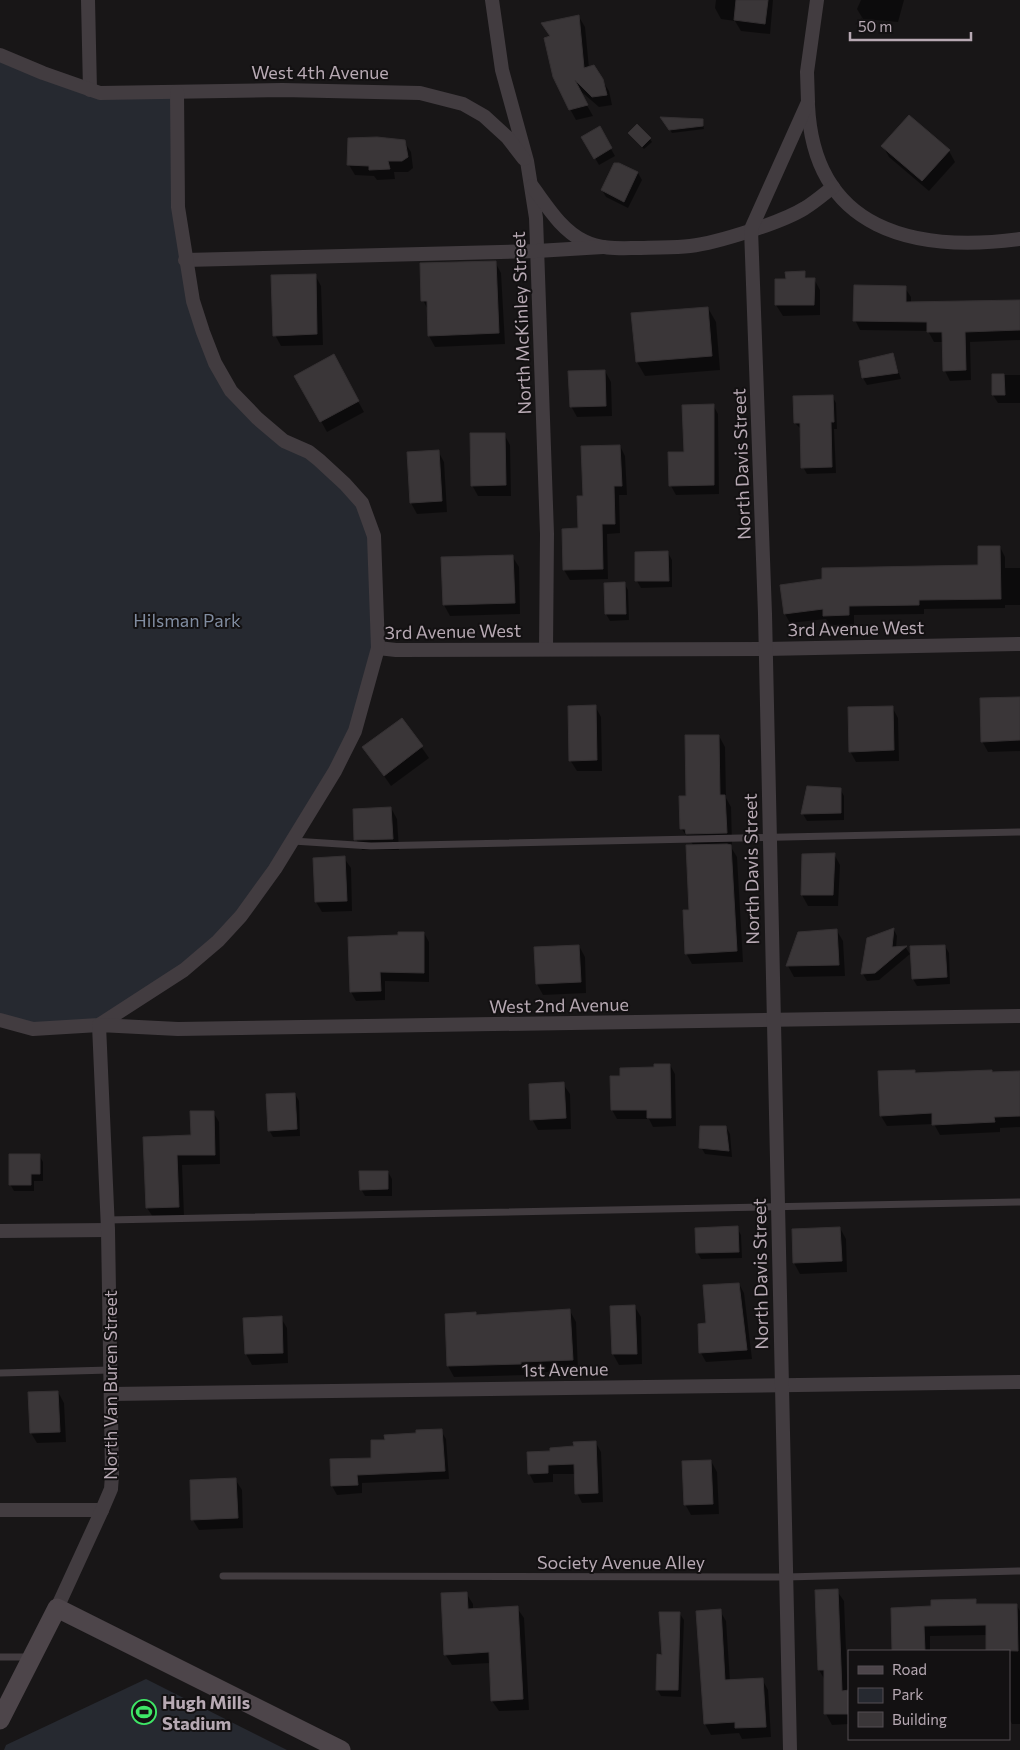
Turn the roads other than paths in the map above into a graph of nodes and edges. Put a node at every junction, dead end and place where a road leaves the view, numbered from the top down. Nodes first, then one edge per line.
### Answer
1 (88, 0) edge
2 (492, 0) edge
3 (817, 0) edge
4 (0, 55) edge
5 (90, 90) junction
6 (177, 92) junction
7 (808, 102) junction
8 (526, 161) junction
9 (531, 185) junction
10 (833, 187) junction
11 (751, 229) junction
12 (1020, 240) edge
13 (603, 247) junction
14 (537, 251) junction
15 (185, 260) junction
16 (1020, 644) edge
17 (378, 648) junction
18 (546, 649) junction
19 (765, 649) junction
20 (1020, 832) edge
21 (769, 836) junction
22 (293, 841) junction
23 (1020, 1016) edge
24 (0, 1020) edge
25 (773, 1021) junction
26 (99, 1025) junction
27 (1020, 1202) edge
28 (778, 1208) junction
29 (108, 1225) junction
30 (0, 1231) edge
31 (110, 1370) junction
32 (0, 1372) edge
33 (1020, 1382) edge
34 (782, 1385) junction
35 (111, 1394) junction
36 (0, 1510) edge
37 (102, 1510) junction
38 (1020, 1571) edge
39 (223, 1576) dead end
40 (786, 1577) junction
41 (57, 1608) junction
42 (31, 1657) junction
43 (0, 1658) edge
44 (0, 1720) edge
45 (341, 1750) edge
46 (790, 1750) edge

1 - 5 street
2 - 8 street, North McKinley Street
3 - 7 street, North Davis Street
4 - 5 street, West 4th Avenue
5 - 6 street, West 4th Avenue
6 - 8 street, West 4th Avenue
6 - 15 street
7 - 10 street
7 - 11 street, North Davis Street
8 - 9 street, North McKinley Street
9 - 13 street
9 - 14 street, North McKinley Street
10 - 11 street
10 - 12 street
11 - 13 street
11 - 19 street, North Davis Street
13 - 14 street
14 - 15 street
14 - 18 street, North McKinley Street
15 - 17 street
16 - 19 street, 3rd Avenue West
17 - 18 street, 3rd Avenue West
17 - 22 street, 3rd Avenue West
18 - 19 street, 3rd Avenue West
19 - 21 street, North Davis Street
20 - 21 lane
21 - 22 lane
21 - 25 street, North Davis Street
22 - 26 street, 3rd Avenue West
23 - 25 street, West 2nd Avenue
24 - 26 street, 3rd Avenue West
25 - 26 street, West 2nd Avenue
25 - 28 street, North Davis Street
26 - 29 street, North Van Buren Street
27 - 28 lane
28 - 29 lane
28 - 34 street, North Davis Street
29 - 30 street
29 - 31 street, North Van Buren Street
31 - 32 lane
31 - 35 street, North Van Buren Street
33 - 34 street, 1st Avenue
34 - 35 street, 1st Avenue
34 - 40 street, North Davis Street
35 - 37 street, North Van Buren Street
36 - 37 street
37 - 41 street, North Van Buren Street
38 - 40 lane, Society Avenue Alley
39 - 40 lane, Society Avenue Alley
40 - 46 street, North Davis Street
41 - 42 street, North Van Buren Street
41 - 45 street
42 - 43 lane
42 - 44 street, North Van Buren Street

